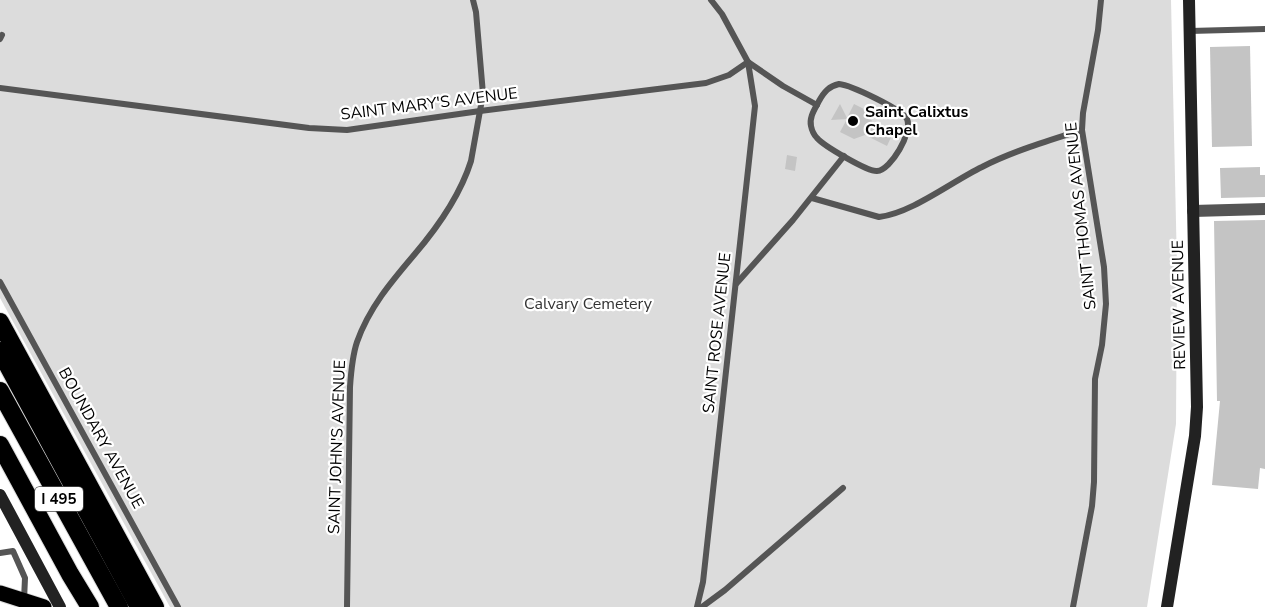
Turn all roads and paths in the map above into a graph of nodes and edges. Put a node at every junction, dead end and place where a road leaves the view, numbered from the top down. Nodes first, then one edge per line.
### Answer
1 (473, 0) edge
2 (711, 0) edge
3 (1101, 0) edge
4 (1189, 0) edge
5 (1265, 29) edge
6 (1190, 31) junction
7 (748, 62) junction
8 (0, 88) edge
9 (817, 105) junction
10 (480, 111) junction
11 (1082, 130) junction
12 (844, 156) junction
13 (812, 198) junction
14 (1265, 209) edge
15 (1193, 211) junction
16 (0, 282) edge
17 (736, 284) junction
18 (0, 322) edge
19 (0, 351) edge
20 (0, 391) edge
21 (0, 445) edge
22 (843, 488) dead end
23 (0, 495) edge
24 (0, 553) edge
25 (70, 574) junction
26 (0, 594) edge
27 (24, 601) junction
28 (44, 607) edge
29 (60, 607) edge
30 (85, 607) edge
31 (90, 607) edge
32 (119, 607) edge
33 (139, 607) edge
34 (155, 607) edge
35 (178, 607) edge
36 (347, 607) edge
37 (697, 607) edge
38 (702, 607) edge
39 (1073, 607) edge
40 (1167, 607) edge

1 - 10 lane, SAINT JOHN'S AVENUE
2 - 7 lane
3 - 11 lane, SAINT THOMAS AVENUE
4 - 6 main road, REVIEW AVENUE
5 - 6 lane
6 - 15 main road, REVIEW AVENUE
7 - 9 lane
7 - 10 lane, SAINT MARY'S AVENUE
7 - 17 lane, SAINT ROSE AVENUE
8 - 10 lane, SAINT MARY'S AVENUE
9 - 12 lane
9 - 12 lane
10 - 36 lane, SAINT JOHN'S AVENUE
11 - 13 lane
11 - 39 lane, SAINT THOMAS AVENUE
12 - 13 lane
13 - 17 lane
14 - 15 street
15 - 40 main road, REVIEW AVENUE
16 - 35 lane, BOUNDARY AVENUE
17 - 37 lane, SAINT ROSE AVENUE
18 - 34 highway
19 - 33 highway
20 - 32 highway, I 495
21 - 25 highway, I 495
22 - 38 lane
23 - 29 main road
24 - 27 lane
25 - 30 highway
25 - 31 highway, I 495
26 - 27 main road
27 - 28 main road

